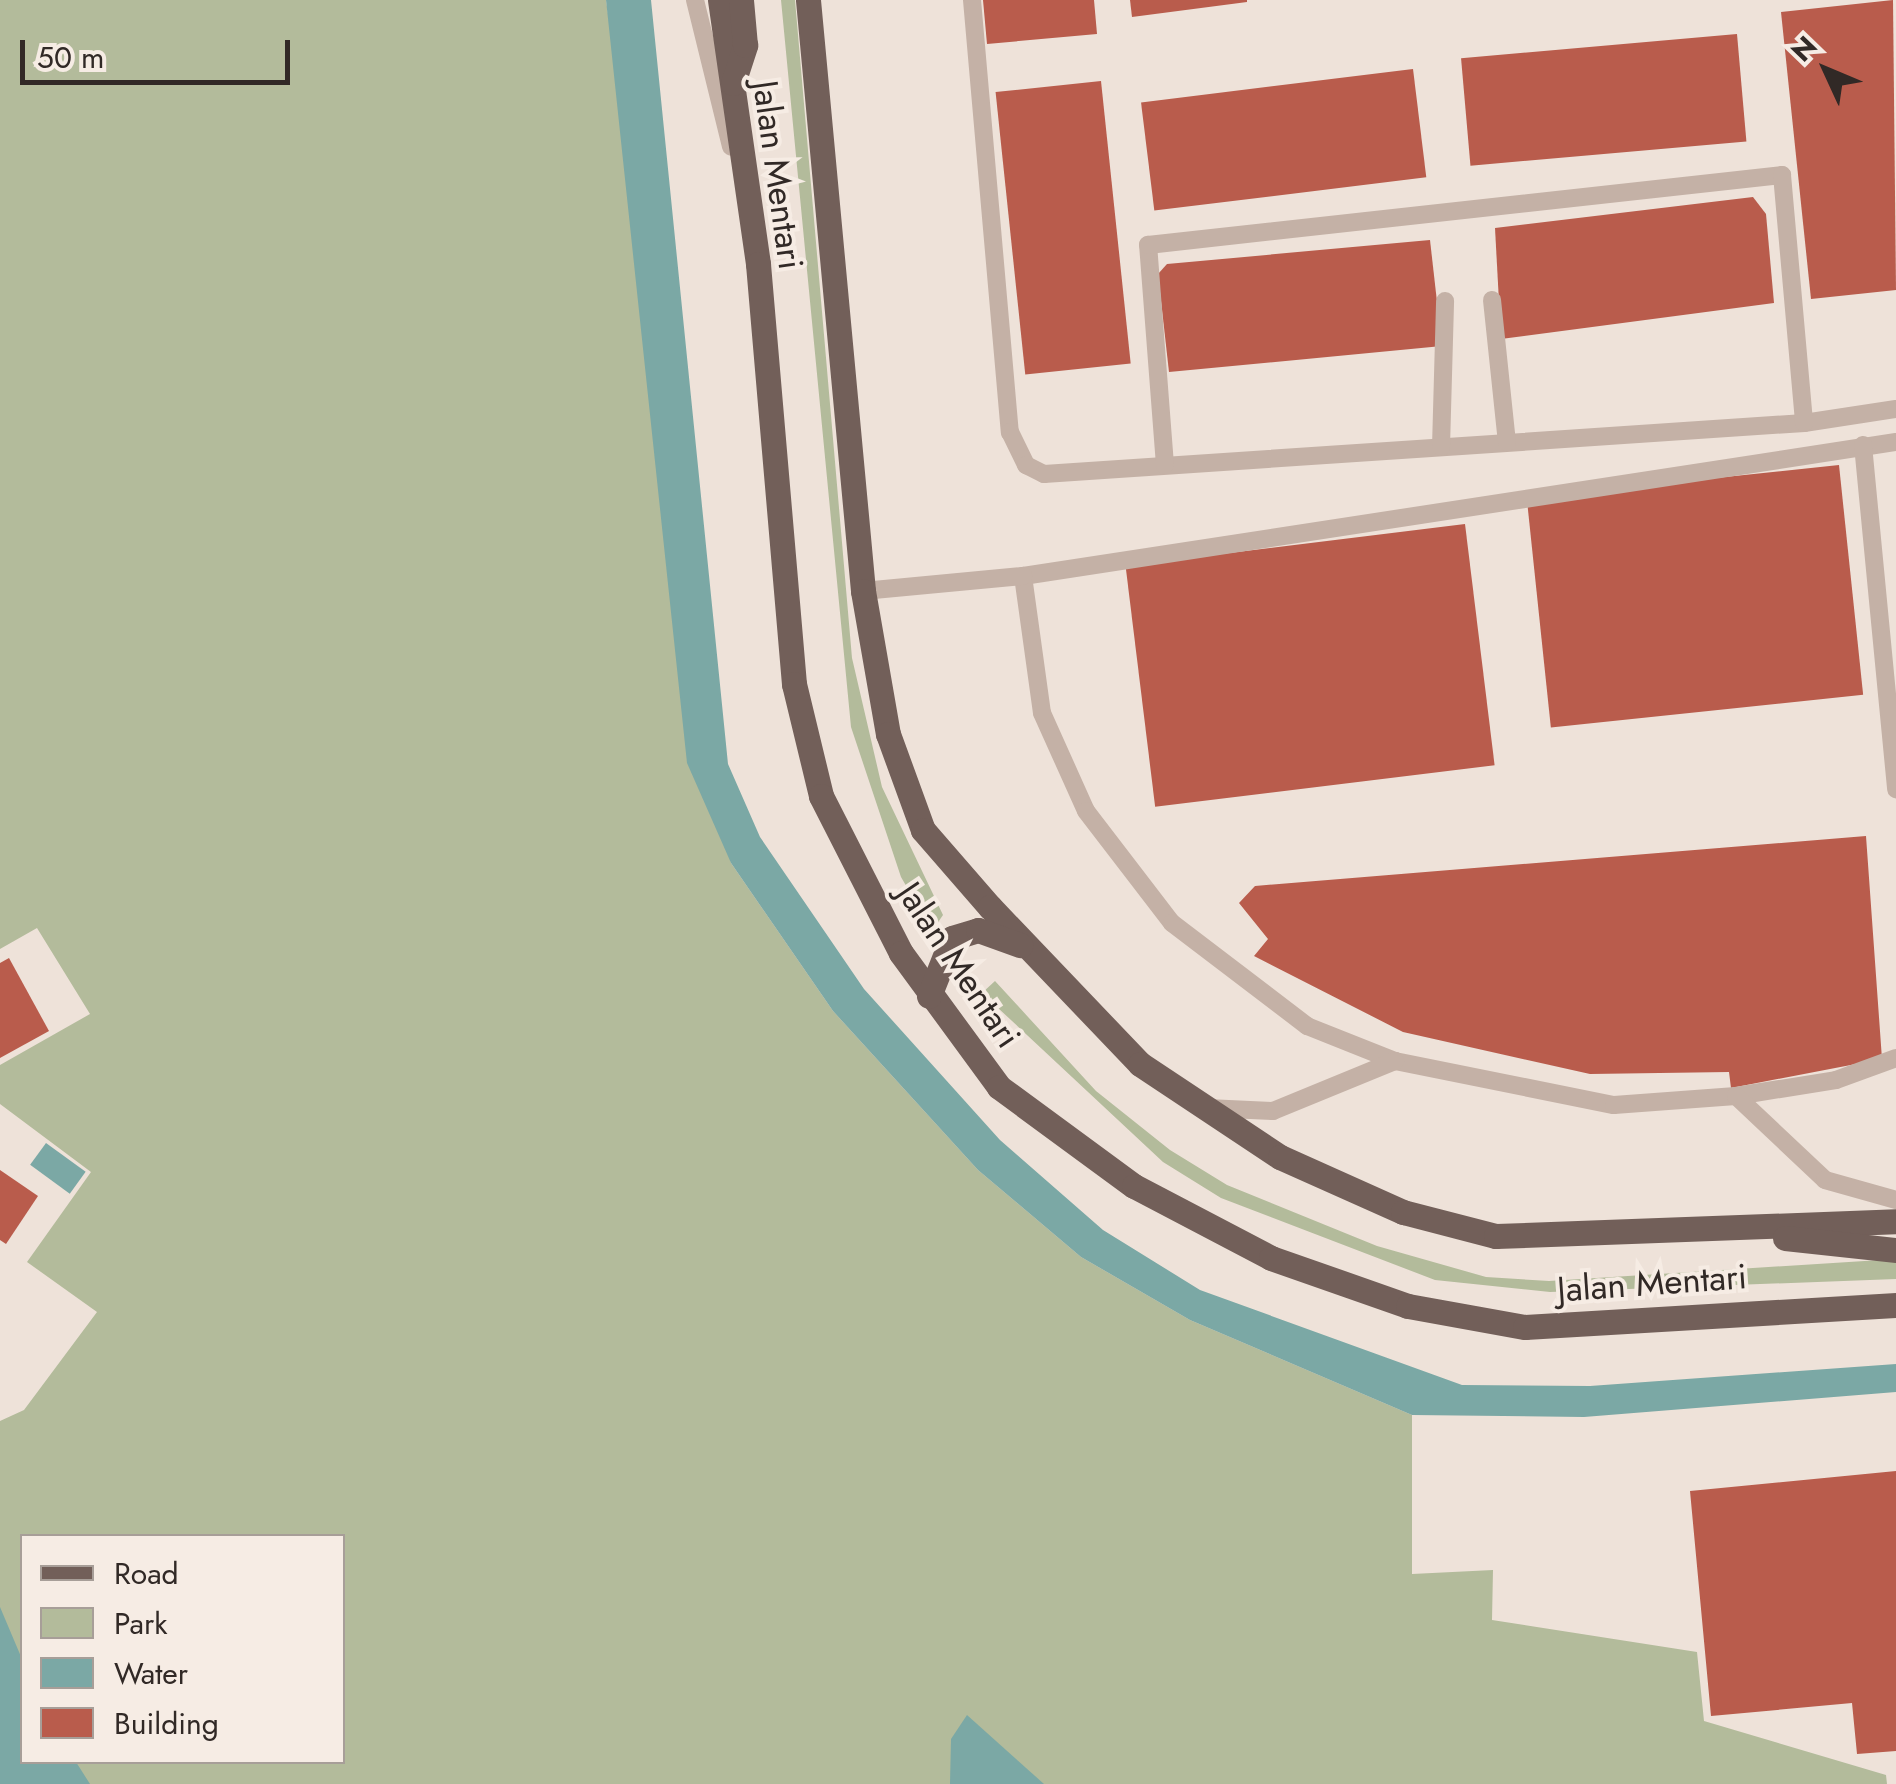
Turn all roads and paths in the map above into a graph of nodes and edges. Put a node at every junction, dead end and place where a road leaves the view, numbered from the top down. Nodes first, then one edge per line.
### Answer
1 (695, 0) edge
2 (720, 0) edge
3 (742, 0) edge
4 (808, 0) edge
5 (972, 0) edge
6 (730, 92) junction
7 (758, 264) junction
8 (1492, 300) dead end
9 (1445, 301) dead end
10 (1896, 408) edge
11 (1804, 423) junction
12 (1507, 442) junction
13 (1896, 442) edge
14 (1862, 445) junction
15 (1441, 448) junction
16 (1165, 465) junction
17 (1023, 576) junction
18 (863, 591) junction
19 (1896, 789) edge
20 (1028, 950) junction
21 (929, 996) junction
22 (1896, 1058) edge
23 (1396, 1061) junction
24 (1736, 1096) junction
25 (1202, 1108) junction
26 (1896, 1200) edge
27 (1896, 1221) edge
28 (1720, 1230) junction
29 (1896, 1250) edge
30 (1896, 1305) edge

1 - 7 lane
2 - 6 main road, Jalan Mentari
3 - 6 main road
4 - 18 main road, Jalan Mentari
5 - 16 lane
6 - 7 main road, Jalan Mentari
7 - 21 main road, Jalan Mentari
8 - 12 lane
9 - 15 lane
10 - 11 lane
11 - 12 lane
11 - 16 lane
12 - 15 lane
13 - 14 lane
14 - 17 lane
14 - 19 lane
15 - 16 lane
17 - 18 lane
17 - 23 lane
18 - 20 main road, Jalan Mentari
20 - 21 main road
20 - 25 main road, Jalan Mentari
21 - 30 main road, Jalan Mentari
22 - 24 lane
23 - 24 lane
23 - 25 lane
24 - 26 lane
25 - 28 main road, Jalan Mentari
27 - 28 main road, Jalan Mentari
28 - 29 main road

